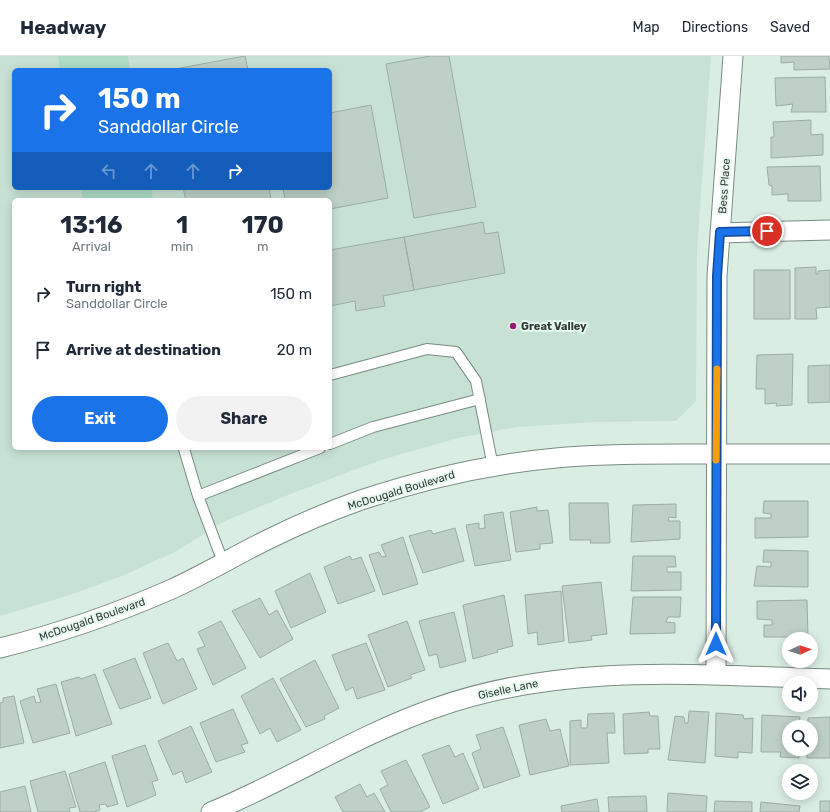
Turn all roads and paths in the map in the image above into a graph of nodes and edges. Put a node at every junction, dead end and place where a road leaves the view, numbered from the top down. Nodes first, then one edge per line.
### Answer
1 (733, 56) edge
2 (830, 230) edge
3 (720, 232) junction
4 (332, 374) edge
5 (480, 399) junction
6 (332, 443) edge
7 (184, 450) edge
8 (315, 450) edge
9 (716, 454) junction
10 (830, 454) edge
11 (494, 466) junction
12 (198, 496) junction
13 (223, 562) junction
14 (0, 648) edge
15 (716, 675) junction
16 (830, 679) edge
17 (212, 812) edge

1 - 3 street, Bess Place
2 - 3 street
3 - 9 street, Bess Place
4 - 5 lane
5 - 6 lane
5 - 11 lane
7 - 12 lane
8 - 12 lane
9 - 10 street, McDougald Boulevard
9 - 11 street, McDougald Boulevard
9 - 15 street, Bess Place
11 - 13 street, McDougald Boulevard
12 - 13 lane
13 - 14 street, McDougald Boulevard
15 - 16 street, Giselle Lane
15 - 17 street, Giselle Lane

